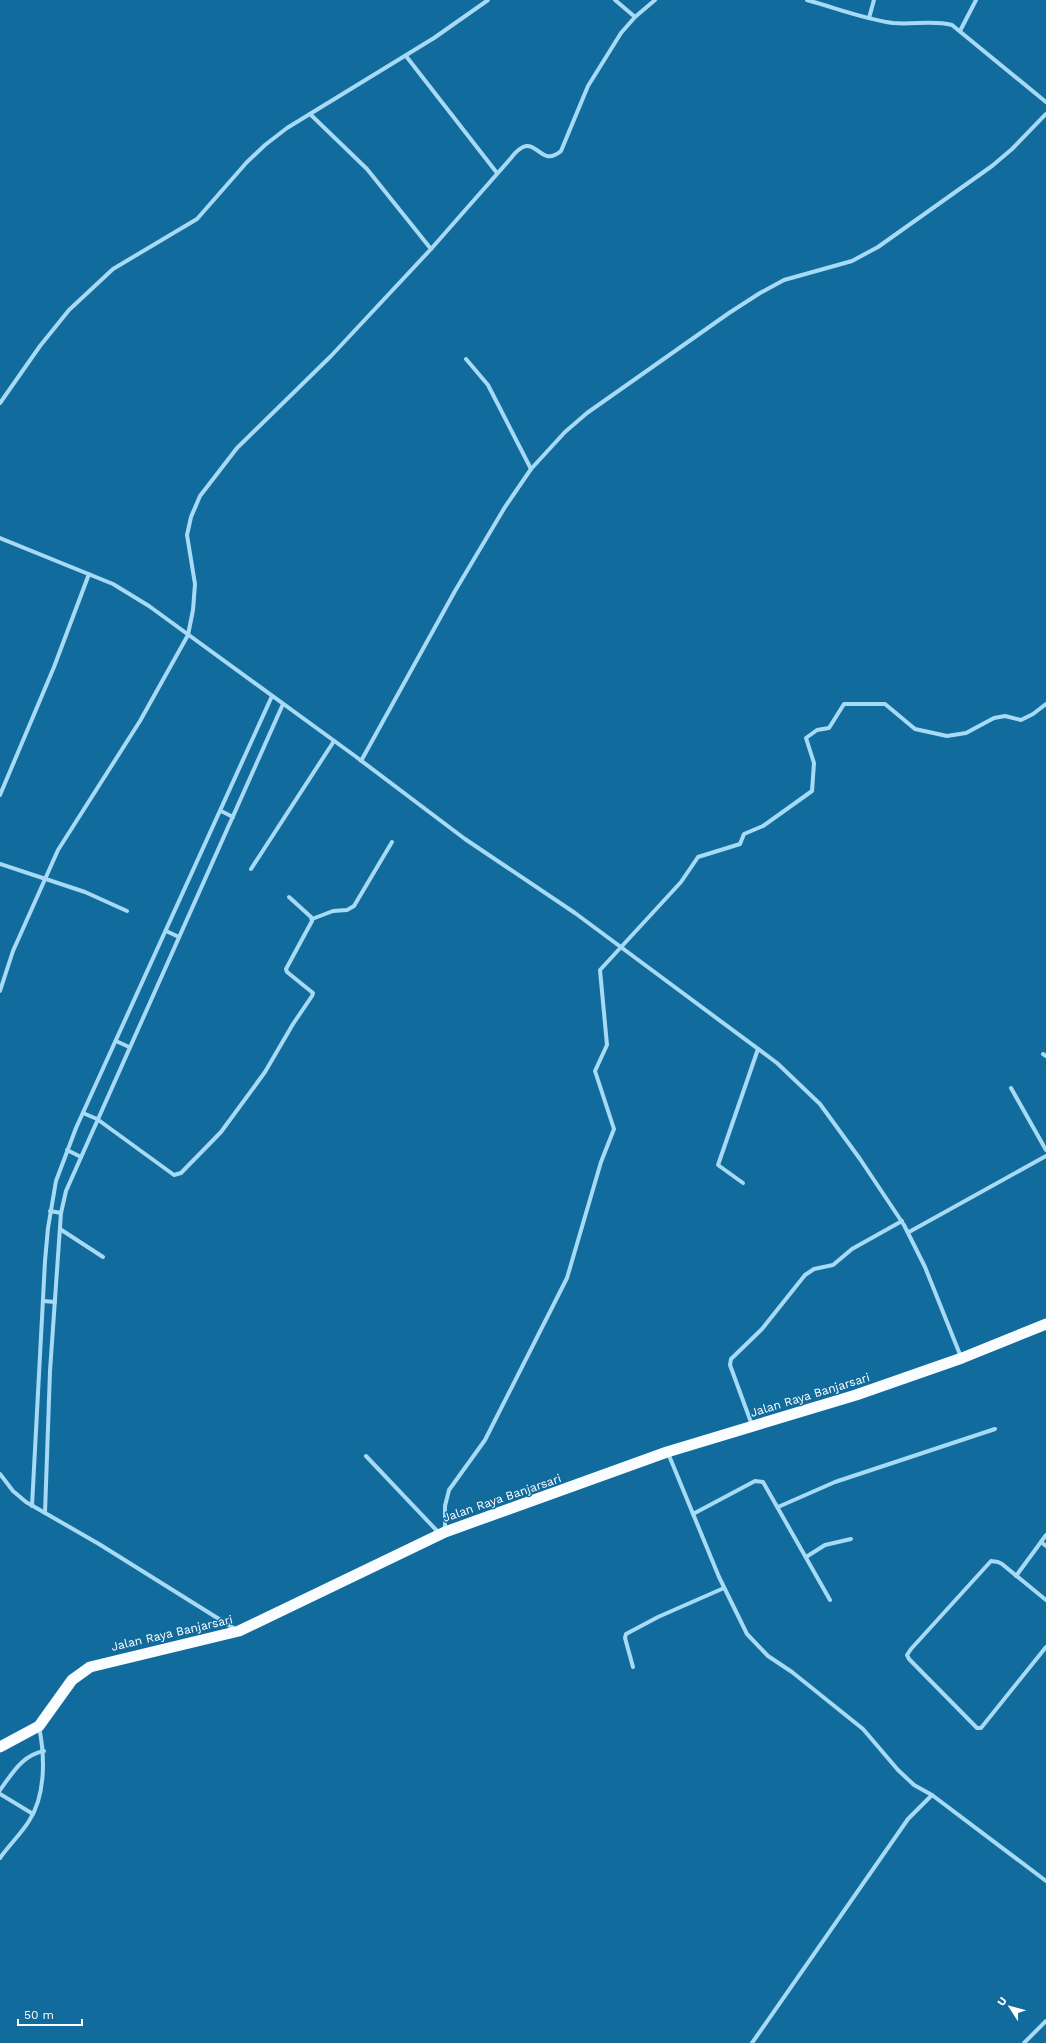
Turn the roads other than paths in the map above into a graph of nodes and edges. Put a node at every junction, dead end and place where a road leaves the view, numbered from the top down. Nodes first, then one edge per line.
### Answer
1 (488, 0) edge
2 (615, 0) edge
3 (655, 0) edge
4 (807, 0) edge
5 (874, 0) edge
6 (976, 0) edge
7 (635, 17) junction
8 (869, 18) junction
9 (960, 31) junction
10 (406, 56) junction
11 (1046, 102) edge
12 (310, 114) junction
13 (1046, 114) edge
14 (497, 173) junction
15 (431, 249) junction
16 (466, 359) dead end
17 (0, 403) edge
18 (531, 469) junction
19 (0, 538) edge
20 (89, 574) junction
21 (188, 635) junction
22 (272, 696) junction
23 (283, 704) junction
24 (1046, 704) edge
25 (334, 741) junction
26 (361, 761) junction
27 (0, 795) edge
28 (222, 812) junction
29 (231, 816) junction
30 (392, 842) dead end
31 (0, 864) edge
32 (252, 869) dead end
33 (44, 877) junction
34 (289, 898) dead end
35 (127, 911) dead end
36 (312, 919) junction
37 (168, 932) junction
38 (177, 936) junction
39 (620, 947) junction
40 (0, 991) edge
41 (118, 1042) junction
42 (127, 1046) junction
43 (758, 1049) junction
44 (1011, 1088) dead end
45 (84, 1114) junction
46 (97, 1119) junction
47 (1046, 1150) edge
48 (71, 1152) junction
49 (1046, 1156) edge
50 (81, 1157) junction
51 (743, 1183) dead end
52 (56, 1212) junction
53 (902, 1221) junction
54 (60, 1229) junction
55 (909, 1232) junction
56 (103, 1257) dead end
57 (45, 1302) junction
58 (54, 1302) junction
59 (1046, 1324) edge
60 (962, 1358) junction
61 (753, 1427) junction
62 (995, 1429) dead end
63 (667, 1452) junction
64 (366, 1456) dead end
65 (0, 1474) edge
66 (777, 1506) junction
67 (33, 1507) junction
68 (43, 1512) junction
69 (693, 1514) junction
70 (443, 1533) junction
71 (1046, 1535) edge
72 (851, 1539) dead end
73 (1041, 1542) junction
74 (1046, 1546) edge
75 (806, 1557) junction
76 (1016, 1576) junction
77 (724, 1588) junction
78 (830, 1600) dead end
79 (1046, 1600) edge
80 (239, 1631) junction
81 (1046, 1647) edge
82 (632, 1667) dead end
83 (39, 1726) junction
84 (0, 1747) edge
85 (44, 1751) junction
86 (0, 1790) edge
87 (0, 1794) edge
88 (932, 1795) junction
89 (33, 1814) junction
90 (0, 1858) edge
91 (1046, 1881) edge
92 (1046, 2021) edge
93 (752, 2043) edge
94 (1024, 2043) edge

1 - 10 street
2 - 7 street
3 - 7 street
4 - 8 street
5 - 8 street
6 - 9 street
7 - 14 street
8 - 9 street
9 - 11 street
10 - 12 street
10 - 14 street
12 - 15 street
12 - 17 street
13 - 18 street
14 - 15 street
15 - 21 street
16 - 18 street
18 - 26 street
19 - 20 street
20 - 21 street
20 - 27 street
21 - 22 street
21 - 33 street
22 - 23 street
22 - 28 street
23 - 25 street
23 - 29 street
24 - 39 street
25 - 26 street
25 - 32 street
26 - 39 street
28 - 29 street
28 - 37 street
29 - 38 street
30 - 36 street
31 - 33 street
33 - 35 street
33 - 40 street
34 - 36 street
36 - 46 street
37 - 38 street
37 - 41 street
38 - 42 street
39 - 43 street
39 - 70 street
41 - 42 street
41 - 45 street
42 - 46 street
43 - 51 street
43 - 53 street
44 - 47 street
45 - 46 street
45 - 48 street
46 - 50 street
48 - 50 street
48 - 52 street
49 - 55 street
50 - 52 street
52 - 54 street
52 - 57 street
53 - 55 street
53 - 61 street
54 - 56 street
54 - 58 street
55 - 60 street
57 - 58 street
57 - 67 street
58 - 68 street
59 - 60 highway, Jalan Raya Banjarsari
60 - 61 highway, Jalan Raya Banjarsari
61 - 63 highway, Jalan Raya Banjarsari
62 - 66 street
63 - 69 street
63 - 70 highway, Jalan Raya Banjarsari
64 - 70 street
65 - 67 street
66 - 69 street
66 - 75 street
67 - 68 street
68 - 80 street
69 - 77 street
70 - 80 highway, Jalan Raya Banjarsari
71 - 73 street
72 - 75 street
73 - 74 street
73 - 76 street
75 - 78 street
76 - 79 street
76 - 81 street
77 - 82 street
77 - 88 street
80 - 83 highway, Jalan Raya Banjarsari
83 - 84 highway, Jalan Raya Banjarsari
83 - 85 street
85 - 86 street
85 - 89 street
87 - 89 street
88 - 91 street
88 - 93 street
89 - 90 street
92 - 94 street

